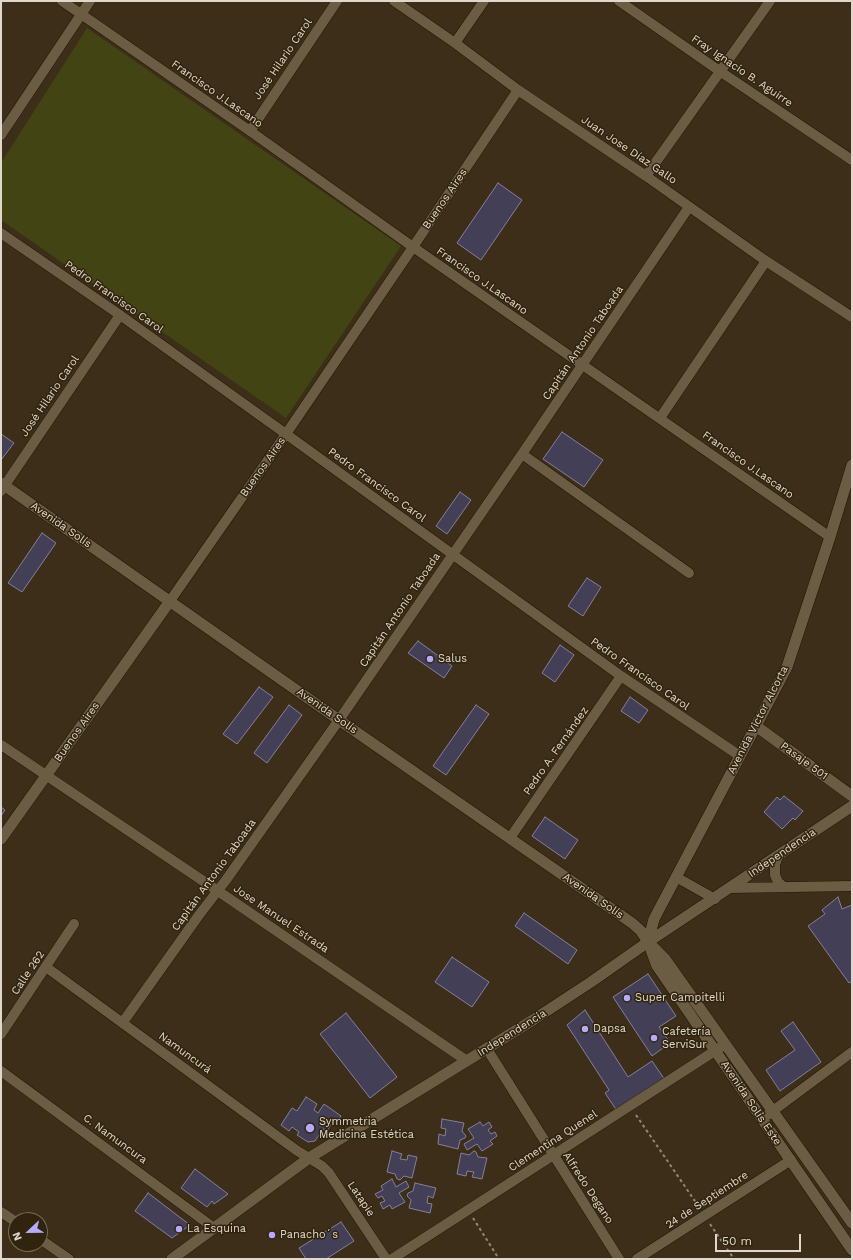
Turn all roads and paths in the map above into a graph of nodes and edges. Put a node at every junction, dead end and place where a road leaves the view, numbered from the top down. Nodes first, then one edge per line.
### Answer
1 (62, 1) edge
2 (90, 1) edge
3 (337, 1) edge
4 (394, 1) edge
5 (484, 1) edge
6 (619, 1) edge
7 (770, 1) edge
8 (81, 15) junction
9 (455, 43) junction
10 (721, 72) junction
11 (518, 90) junction
12 (250, 131) junction
13 (1, 135) edge
14 (852, 160) edge
15 (646, 176) junction
16 (689, 207) junction
17 (1, 233) edge
18 (413, 247) junction
19 (766, 261) junction
20 (120, 315) junction
21 (852, 317) edge
22 (583, 366) junction
23 (660, 418) junction
24 (286, 434) junction
25 (522, 454) junction
26 (852, 465) edge
27 (2, 486) edge
28 (830, 538) junction
29 (452, 554) junction
30 (689, 574) dead end
31 (170, 601) junction
32 (621, 676) junction
33 (339, 720) junction
34 (756, 726) junction
35 (1, 745) edge
36 (740, 756) junction
37 (47, 775) junction
38 (852, 796) edge
39 (852, 806) edge
40 (510, 838) junction
41 (1, 839) edge
42 (778, 856) junction
43 (676, 877) junction
44 (852, 886) edge
45 (784, 887) junction
46 (730, 888) junction
47 (218, 891) junction
48 (715, 899) junction
49 (74, 924) dead end
50 (648, 942) junction
51 (46, 967) junction
52 (123, 1022) junction
53 (1, 1034) edge
54 (726, 1043) junction
55 (487, 1049) junction
56 (715, 1050) junction
57 (852, 1052) edge
58 (467, 1061) junction
59 (1, 1070) edge
60 (630, 1106) junction
61 (774, 1111) junction
62 (762, 1119) junction
63 (553, 1155) junction
64 (309, 1158) junction
65 (791, 1160) junction
66 (468, 1210) junction
67 (705, 1216) junction
68 (852, 1223) edge
69 (214, 1228) junction
70 (48, 1245) edge
71 (852, 1250) edge
72 (69, 1259) edge
73 (172, 1259) edge
74 (386, 1259) edge
75 (392, 1259) edge
76 (499, 1259) edge
77 (619, 1259) edge
78 (637, 1259) edge
79 (734, 1259) edge

1 - 8 street, Francisco J.Lascano
2 - 8 street
3 - 12 street, José Hilario Carol
4 - 9 street, Juan Jose Díaz Gallo
5 - 9 street
6 - 10 street, Fray Ignacio B. Aguirre
7 - 10 street
8 - 12 street, Francisco J.Lascano
8 - 13 street
9 - 11 street, Juan Jose Díaz Gallo
10 - 14 street, Fray Ignacio B. Aguirre
10 - 15 street
11 - 15 street, Juan Jose Díaz Gallo
11 - 18 street, Buenos Aires
12 - 18 street, Francisco J.Lascano
15 - 16 street, Juan Jose Díaz Gallo
16 - 19 street, Juan Jose Díaz Gallo
16 - 22 street, Capitán Antonio Taboada
17 - 20 street, Pedro Francisco Carol
18 - 22 street, Francisco J.Lascano
18 - 24 street, Buenos Aires
19 - 21 street, Juan Jose Díaz Gallo
19 - 23 street
20 - 24 street, Pedro Francisco Carol
20 - 27 street, José Hilario Carol
22 - 23 street, Francisco J.Lascano
22 - 25 street, Capitán Antonio Taboada
23 - 28 street, Francisco J.Lascano
24 - 29 street, Pedro Francisco Carol
24 - 31 street, Buenos Aires
25 - 29 street, Capitán Antonio Taboada
25 - 30 street
26 - 28 main road, Avenida Victor Alcorta
27 - 31 main road, Avenida Solís
28 - 34 main road, Avenida Victor Alcorta
29 - 32 street, Pedro Francisco Carol
29 - 33 street, Capitán Antonio Taboada
31 - 33 main road, Avenida Solís
31 - 37 main road, Buenos Aires
32 - 36 street, Pedro Francisco Carol
32 - 40 street, Pedro A. Fernández
33 - 40 main road, Avenida Solís
33 - 47 street, Capitán Antonio Taboada
34 - 36 main road, Avenida Victor Alcorta
34 - 38 main road, Pasaje 501
35 - 37 street, Jose Manuel Estrada
36 - 43 main road, Avenida Victor Alcorta
37 - 41 main road, Buenos Aires
37 - 47 street, Jose Manuel Estrada
39 - 42 main road, Independencia
40 - 50 main road, Avenida Solís
42 - 45 street
42 - 46 main road, Independencia
43 - 48 street
43 - 50 main road, Avenida Victor Alcorta
44 - 45 street
45 - 46 street
46 - 48 main road, Independencia
47 - 52 street, Capitán Antonio Taboada
47 - 58 street, Jose Manuel Estrada
48 - 50 main road, Independencia
49 - 51 street, Calle 262
50 - 54 main road, Avenida Solís Este
50 - 55 main road, Independencia
50 - 56 main road, Avenida Solís Este
51 - 52 street, Namuncurá
51 - 53 street, Calle 262
52 - 64 street, Namuncurá
54 - 56 street, Clementina Quenel
54 - 61 main road, Avenida Solís Este
55 - 58 main road, Independencia
55 - 63 street, Alfredo Degano
56 - 60 street, Clementina Quenel
56 - 62 main road, Avenida Solís Este
57 - 61 street
58 - 64 main road, Independencia
59 - 69 street, C. Namuncura
60 - 63 street, Clementina Quenel
60 - 67 path
61 - 62 street
61 - 68 main road, Avenida Solís Este
62 - 65 main road, Avenida Solís Este
63 - 66 street, Clementina Quenel
63 - 77 street, Alfredo Degano
64 - 69 main road, Independencia
64 - 74 street, Latapie
65 - 67 street, 24 de Septiembre
65 - 71 main road, Avenida Solís Este
66 - 75 street, Clementina Quenel
66 - 76 path
67 - 78 street, 24 de Septiembre
67 - 79 path
69 - 73 main road, Independencia
70 - 72 street

